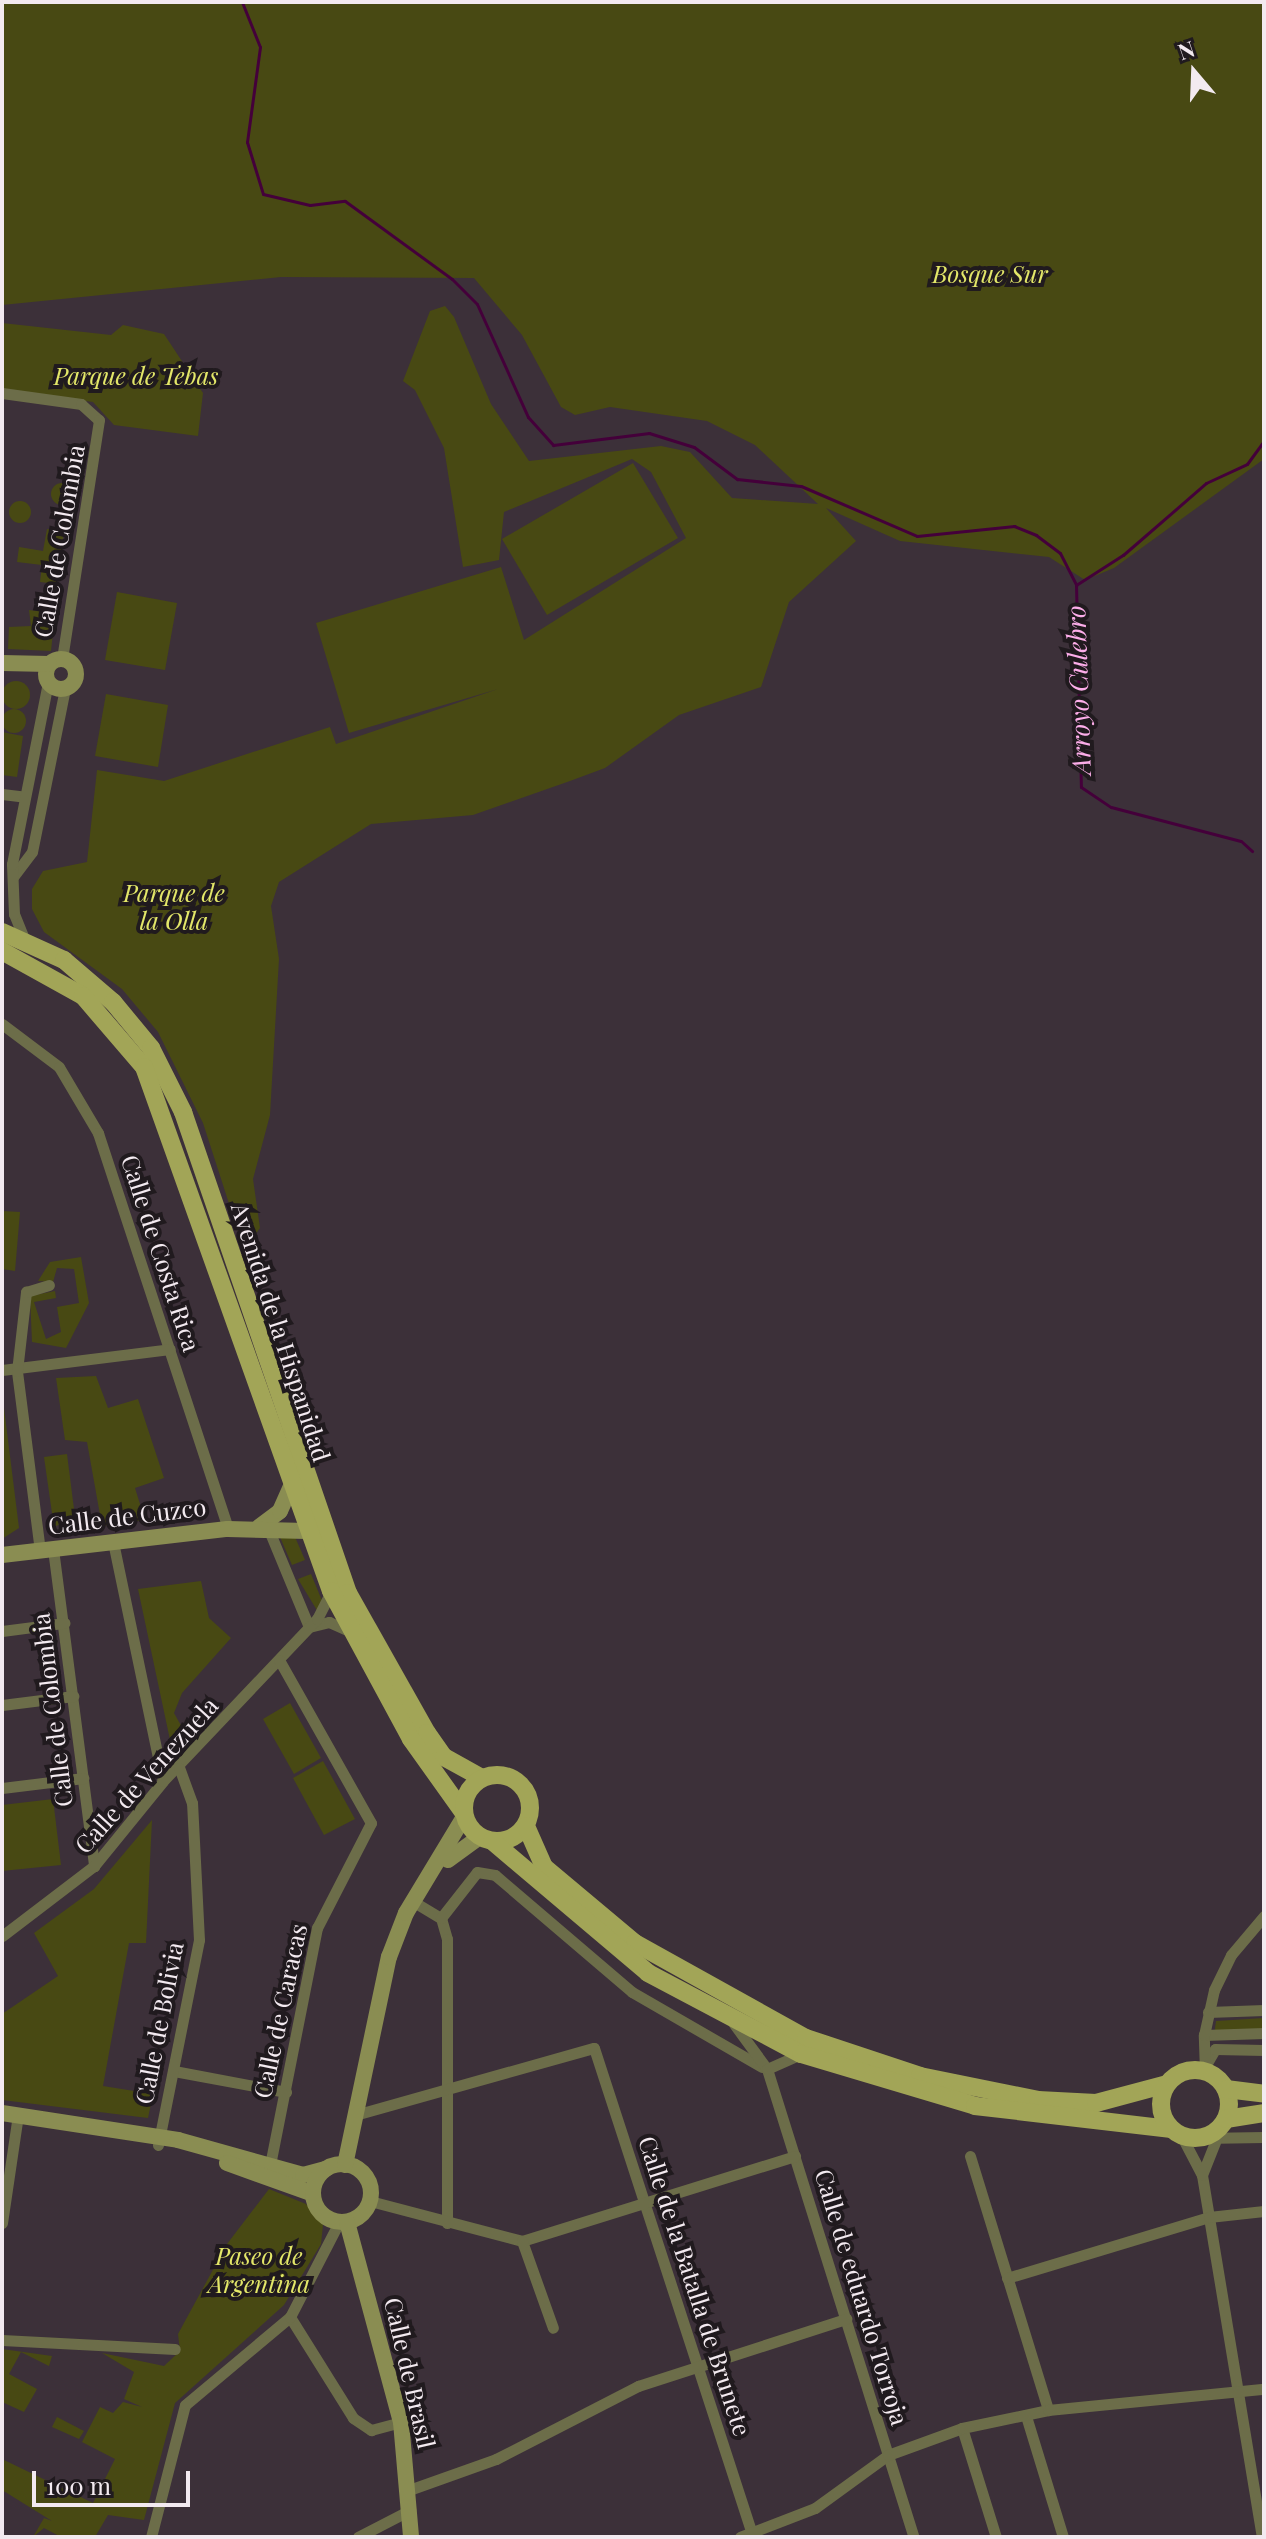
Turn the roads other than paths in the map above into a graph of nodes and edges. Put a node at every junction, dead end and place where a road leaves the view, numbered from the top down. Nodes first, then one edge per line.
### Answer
1 (2, 393) edge
2 (2, 663) edge
3 (51, 670) junction
4 (2, 671) edge
5 (65, 689) junction
6 (2, 794) edge
7 (25, 797) junction
8 (13, 877) junction
9 (7, 891) edge
10 (2, 932) edge
11 (25, 941) junction
12 (2, 951) edge
13 (2, 1024) edge
14 (49, 1285) dead end
15 (170, 1349) junction
16 (2, 1370) edge
17 (17, 1371) junction
18 (291, 1486) junction
19 (263, 1527) junction
20 (228, 1529) junction
21 (307, 1531) junction
22 (113, 1542) junction
23 (46, 1550) junction
24 (2, 1555) edge
25 (331, 1591) junction
26 (64, 1623) junction
27 (309, 1627) junction
28 (2, 1631) edge
29 (351, 1632) junction
30 (279, 1660) junction
31 (73, 1696) junction
32 (2, 1705) edge
33 (179, 1768) junction
34 (83, 1778) junction
35 (482, 1778) junction
36 (163, 1781) junction
37 (2, 1788) edge
38 (464, 1814) junction
39 (526, 1826) junction
40 (486, 1839) junction
41 (94, 1866) junction
42 (435, 1871) junction
43 (414, 1902) junction
44 (1264, 1916) edge
45 (441, 1918) junction
46 (2, 1936) edge
47 (1264, 2010) edge
48 (1208, 2012) junction
49 (734, 2024) junction
50 (1264, 2033) edge
51 (1204, 2035) junction
52 (1264, 2050) edge
53 (801, 2054) junction
54 (767, 2069) junction
55 (174, 2071) junction
56 (1205, 2071) junction
57 (1167, 2084) junction
58 (451, 2087) junction
59 (1226, 2089) junction
60 (286, 2092) junction
61 (1264, 2094) edge
62 (1264, 2113) edge
63 (355, 2115) junction
64 (10, 2118) edge
65 (1176, 2132) junction
66 (1218, 2133) junction
67 (1264, 2137) edge
68 (159, 2141) junction
69 (795, 2156) junction
70 (970, 2156) dead end
71 (270, 2165) junction
72 (345, 2165) junction
73 (326, 2169) junction
74 (1202, 2175) junction
75 (313, 2194) junction
76 (370, 2201) junction
77 (646, 2205) junction
78 (1264, 2211) edge
79 (1209, 2217) junction
80 (343, 2222) junction
81 (2, 2223) edge
82 (447, 2223) junction
83 (522, 2241) junction
84 (1007, 2278) junction
85 (290, 2317) junction
86 (846, 2319) junction
87 (553, 2328) dead end
88 (2, 2340) edge
89 (175, 2349) dead end
90 (698, 2365) junction
91 (1264, 2389) edge
92 (1240, 2393) junction
93 (1048, 2410) junction
94 (1026, 2416) junction
95 (401, 2422) junction
96 (962, 2428) junction
97 (888, 2455) junction
98 (409, 2490) junction
99 (410, 2510) junction
100 (753, 2535) edge
101 (151, 2537) edge
102 (358, 2537) edge
103 (411, 2537) edge
104 (740, 2537) edge
105 (914, 2537) edge
106 (996, 2537) edge
107 (1063, 2537) edge
108 (1262, 2537) edge

1 - 3 street, Calle de Colombia
2 - 3 street
3 - 4 street
3 - 5 street
3 - 5 street
3 - 7 street, Calle de Colombia
5 - 8 street, Calle de Colombia
6 - 7 street
7 - 8 street, Calle de Colombia
8 - 9 street, Calle de Colombia
9 - 11 street, Calle de Colombia
10 - 11 main road, Avenida de la Hispanidad
11 - 35 main road, Avenida de la Hispanidad
12 - 18 main road, Avenida de la Hispanidad
13 - 15 street, Calle de Costa Rica
14 - 17 street, Calle de Colombia
15 - 17 street
15 - 20 street, Calle de Costa Rica
16 - 17 street
17 - 23 street, Calle de Colombia
18 - 19 street
18 - 21 main road, Avenida de la Hispanidad
19 - 20 street, Calle de Cuzco
19 - 21 street, Calle de Cuzco
19 - 27 street
20 - 22 street, Calle de Cuzco
21 - 25 main road, Avenida de la Hispanidad
22 - 23 street, Calle de Cuzco
22 - 36 street
23 - 24 street, Calle de Cuzco
23 - 26 street, Calle de Colombia
25 - 27 street, Calle de Venezuela
25 - 29 main road, Avenida de la Hispanidad
26 - 28 street
26 - 31 street, Calle de Colombia
27 - 29 street
27 - 30 street, Calle de Venezuela
29 - 38 main road, Avenida de la Hispanidad
30 - 33 street, Calle de Venezuela
30 - 60 street, Calle de Caracas
31 - 32 street
31 - 34 street, Calle de Colombia
33 - 36 street, Calle de Venezuela
33 - 55 street, Calle de Bolivia
34 - 37 street
34 - 41 street, Calle de Colombia
35 - 38 main road
35 - 39 main road
36 - 41 street, Calle de Venezuela
38 - 40 main road
38 - 42 street
39 - 40 main road
39 - 57 main road
40 - 42 street
40 - 49 main road
41 - 46 street, Calle de Venezuela
42 - 43 street
43 - 45 street
43 - 63 street
44 - 48 street
45 - 54 street
45 - 58 street
47 - 48 street
48 - 51 street
49 - 53 main road
49 - 54 street, Calle de eduardo Torroja
50 - 51 street
51 - 56 street
52 - 56 street
53 - 54 street
53 - 65 main road
54 - 69 street, Calle de eduardo Torroja
55 - 60 street
55 - 68 street, Calle de Bolivia
56 - 57 main road
56 - 59 main road
57 - 65 main road
58 - 63 street
58 - 77 street, Calle de la Batalla de Brunete
58 - 82 street
59 - 61 main road
59 - 66 main road
60 - 71 street, Calle de Caracas
62 - 66 main road
63 - 72 street
64 - 68 street
64 - 81 street
65 - 66 main road
65 - 74 street
66 - 67 street
66 - 74 street
68 - 71 street
68 - 75 street
69 - 77 street
69 - 86 street, Calle de eduardo Torroja
70 - 84 street
71 - 73 street
72 - 73 street
72 - 76 street
73 - 75 street
74 - 79 street
75 - 80 street
76 - 80 street
76 - 82 street
77 - 83 street
77 - 90 street, Calle de la Batalla de Brunete
78 - 79 street
79 - 84 street
79 - 92 street
80 - 85 street
80 - 95 street, Calle de Brasil
82 - 83 street
83 - 87 street
84 - 93 street
85 - 95 street
85 - 101 street
86 - 90 street
86 - 97 street, Calle de eduardo Torroja
88 - 89 street
90 - 98 street
90 - 100 street, Calle de la Batalla de Brunete
91 - 92 street
92 - 93 street
92 - 108 street
93 - 94 street
94 - 96 street
94 - 107 street
95 - 98 street, Calle de Brasil
96 - 97 street
96 - 106 street
97 - 100 street
97 - 105 street, Calle de eduardo Torroja
98 - 99 street, Calle de Brasil
99 - 102 street
99 - 103 street, Calle de Brasil
100 - 104 street

